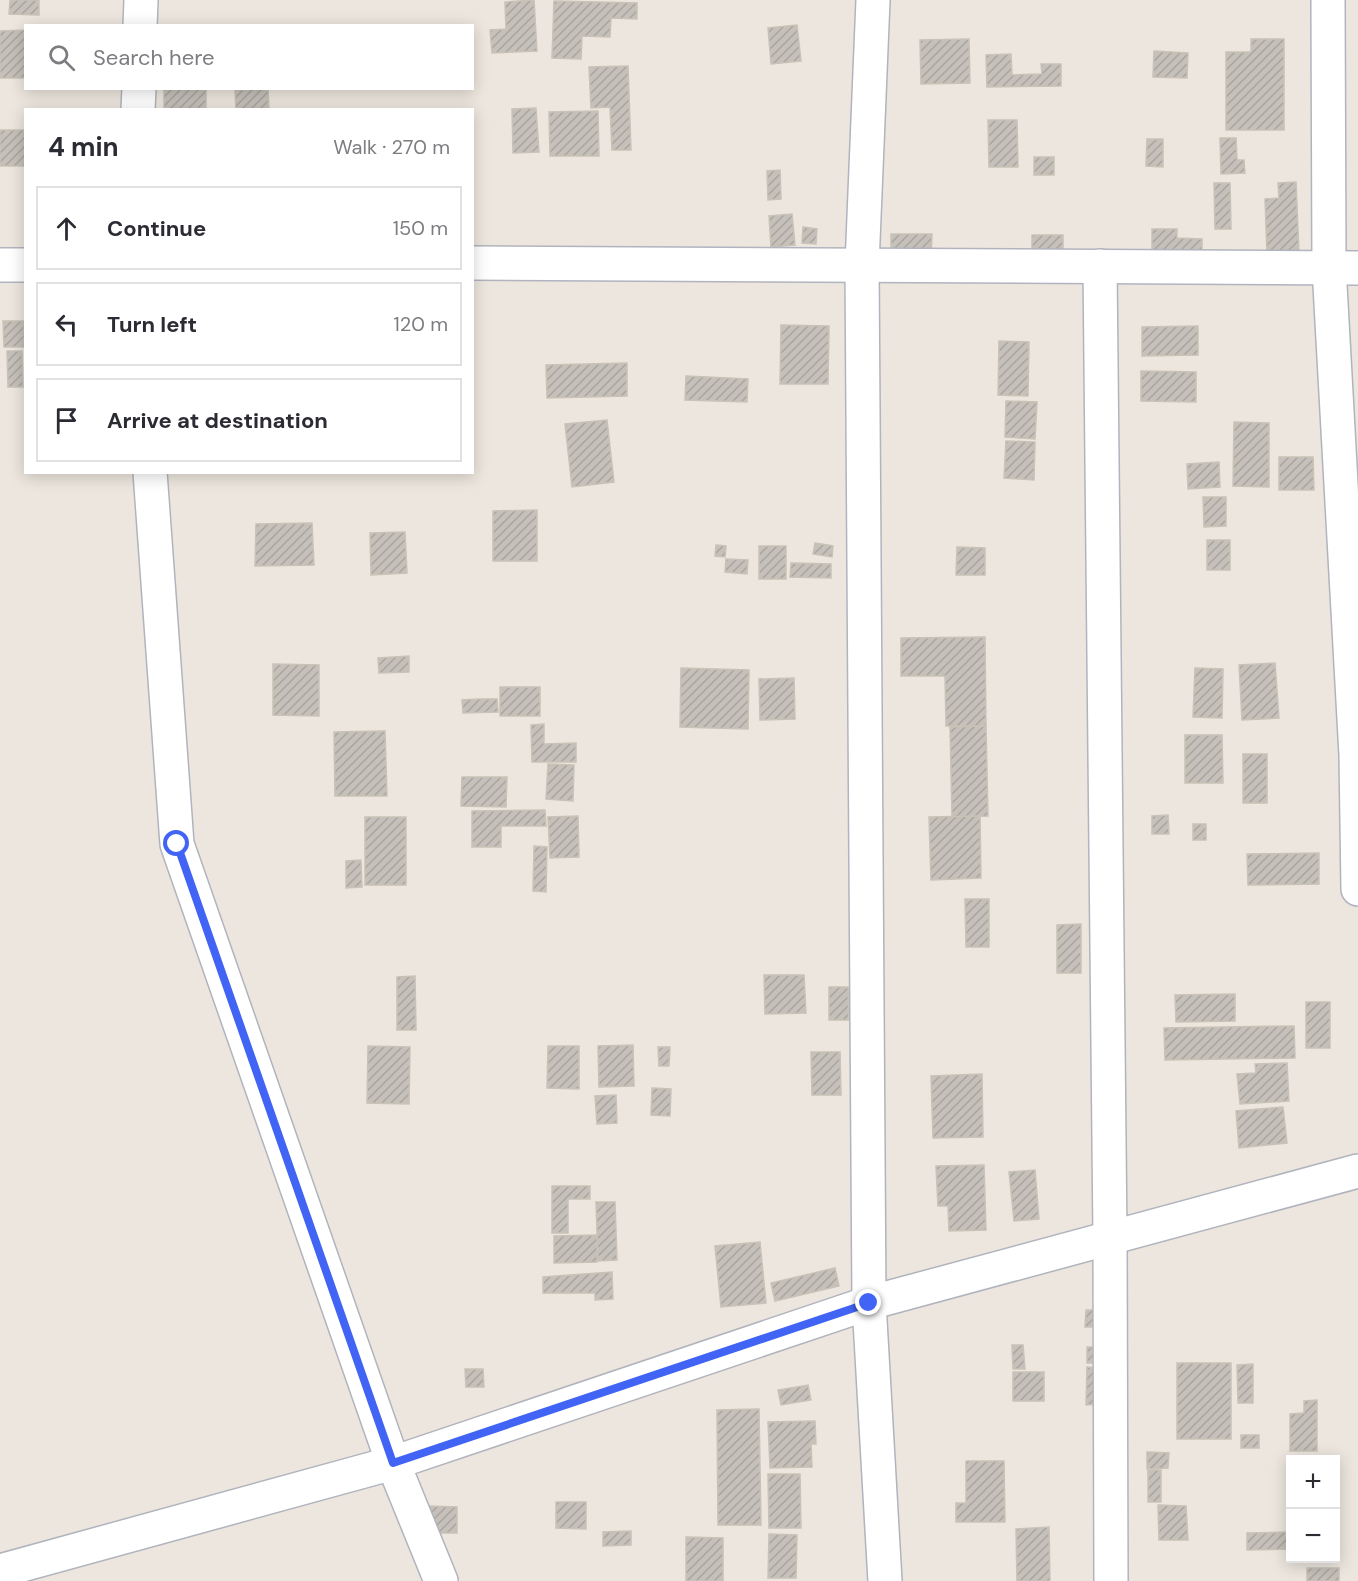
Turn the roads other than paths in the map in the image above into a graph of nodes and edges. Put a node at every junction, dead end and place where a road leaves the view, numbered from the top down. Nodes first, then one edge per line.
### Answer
1 (141, 0) edge
2 (873, 0) edge
3 (1328, 0) edge
4 (140, 24) edge
5 (139, 90) edge
6 (138, 108) edge
7 (474, 263) edge
8 (0, 265) edge
9 (24, 265) edge
10 (862, 265) junction
11 (1100, 266) junction
12 (1343, 268) edge
13 (150, 474) edge
14 (1358, 889) edge
15 (1358, 1171) edge
16 (1110, 1238) junction
17 (869, 1303) junction
18 (393, 1463) junction
19 (0, 1571) edge
20 (441, 1581) edge
21 (885, 1581) edge
22 (1111, 1581) edge

1 - 4 street
2 - 10 street
3 - 12 street
5 - 6 street
7 - 10 street
8 - 9 street
10 - 11 street
10 - 17 street
11 - 12 street
11 - 16 street
12 - 14 street
13 - 18 street
15 - 16 street
16 - 17 street
16 - 22 street
17 - 18 street
17 - 21 street
18 - 19 street
18 - 20 street

